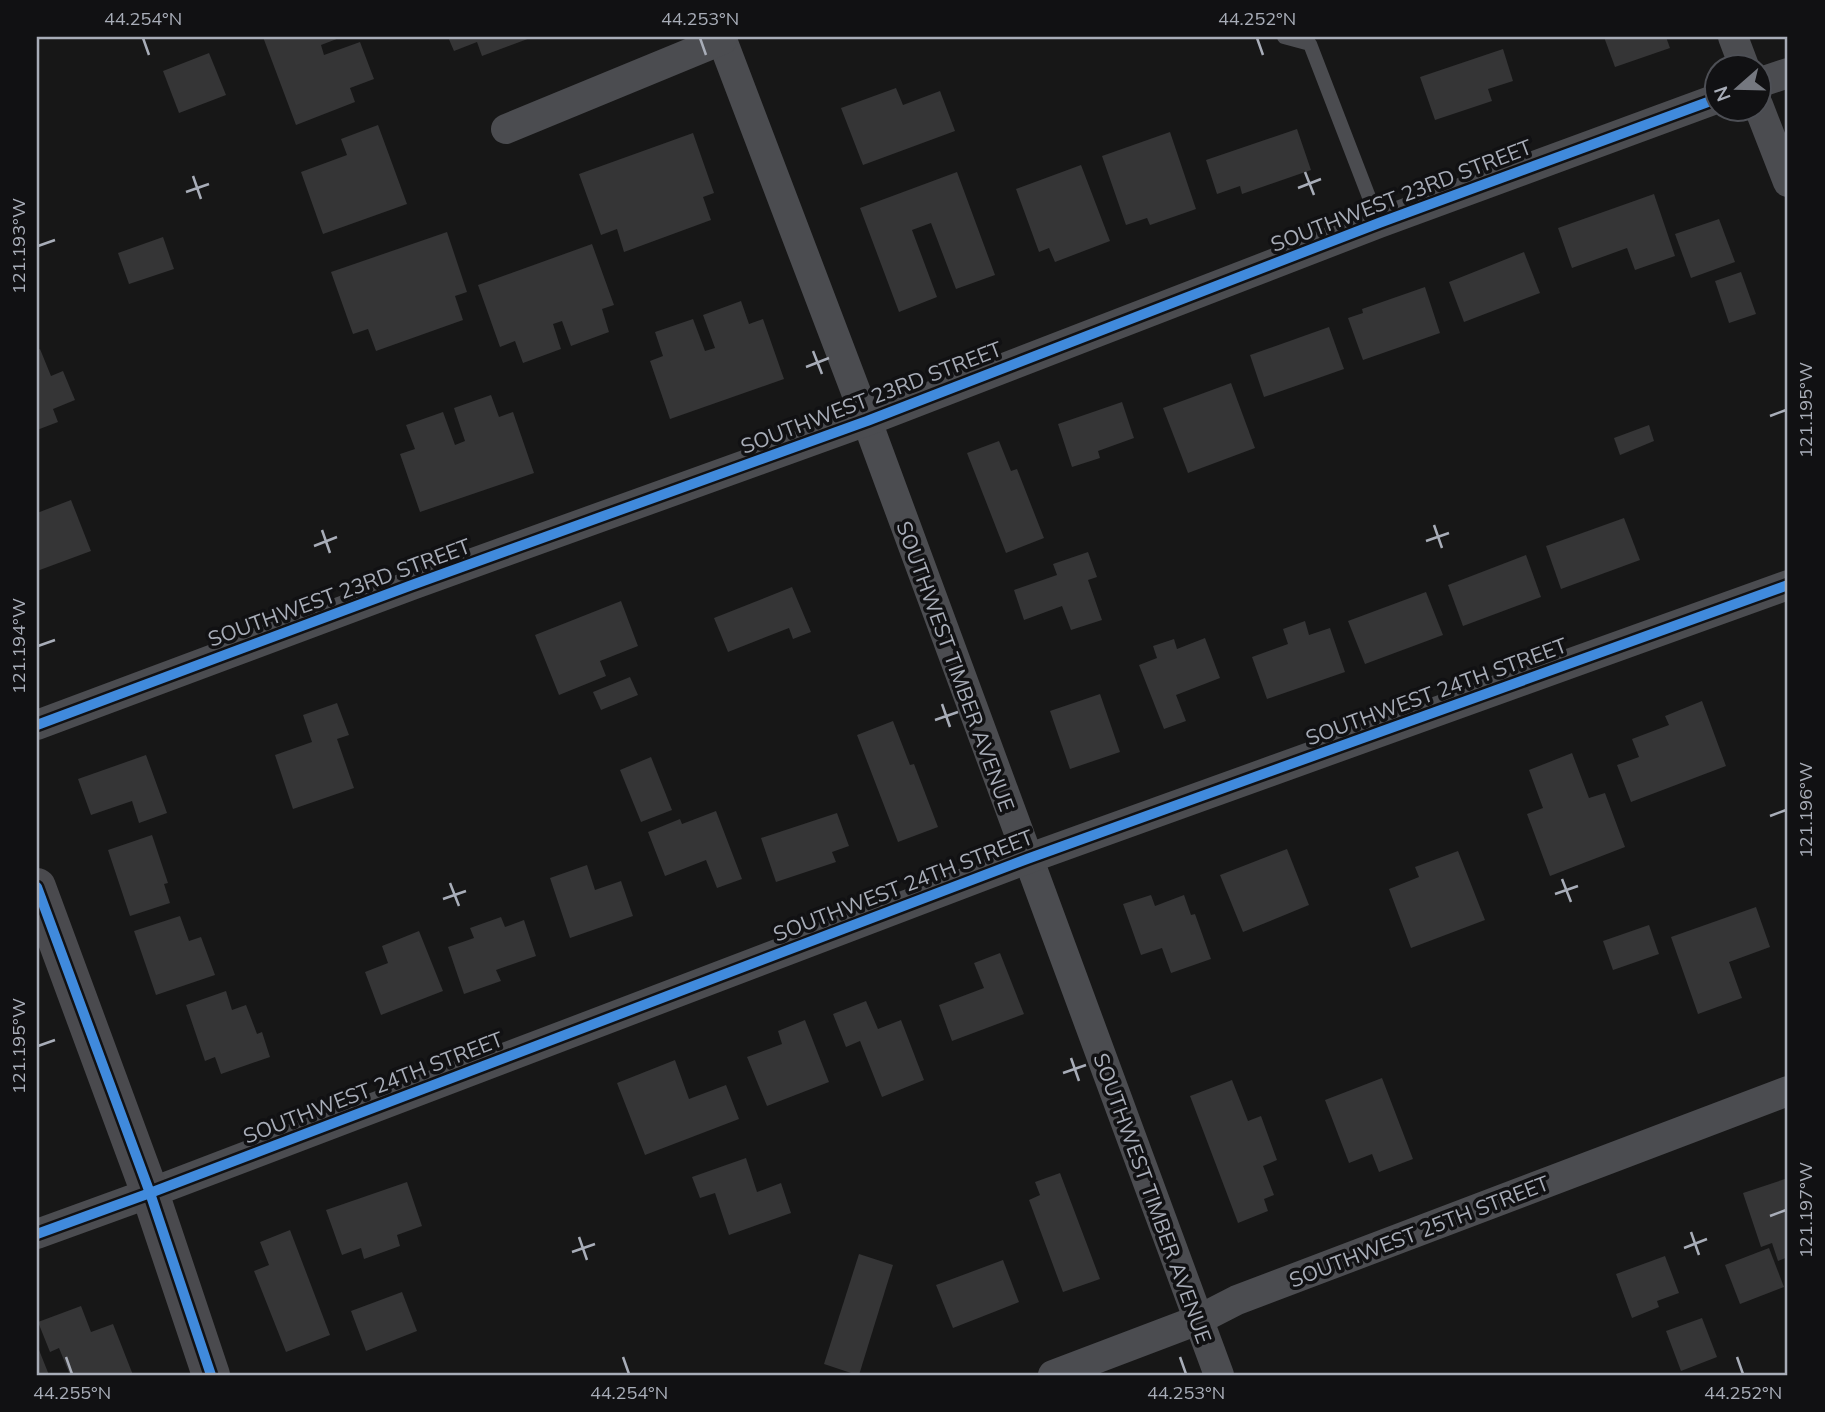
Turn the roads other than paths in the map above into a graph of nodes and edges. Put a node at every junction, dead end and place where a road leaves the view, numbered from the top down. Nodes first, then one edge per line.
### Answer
1 (1284, 37) edge
2 (722, 39) edge
3 (1702, 105) edge
4 (1765, 122) edge
5 (506, 129) dead end
6 (1788, 181) edge
7 (1379, 223) junction
8 (867, 421) junction
9 (1788, 586) edge
10 (37, 725) edge
11 (1027, 859) junction
12 (37, 887) edge
13 (1788, 1091) edge
14 (150, 1193) junction
15 (37, 1234) edge
16 (1198, 1320) junction
17 (211, 1375) edge
18 (1052, 1375) edge
19 (1219, 1375) edge

1 - 7 lane
2 - 5 street
2 - 8 street, SOUTHWEST TIMBER AVENUE
3 - 7 street, SOUTHWEST 23RD STREET
4 - 6 street
7 - 8 street, SOUTHWEST 23RD STREET
8 - 10 street, SOUTHWEST 23RD STREET
8 - 11 street, SOUTHWEST TIMBER AVENUE
9 - 11 street, SOUTHWEST 24TH STREET
11 - 14 street, SOUTHWEST 24TH STREET
11 - 16 street, SOUTHWEST TIMBER AVENUE
12 - 14 main road
13 - 16 street, SOUTHWEST 25TH STREET
14 - 15 street, SOUTHWEST 24TH STREET
14 - 17 main road
16 - 18 street, SOUTHWEST 25TH STREET
16 - 19 street, SOUTHWEST TIMBER AVENUE

